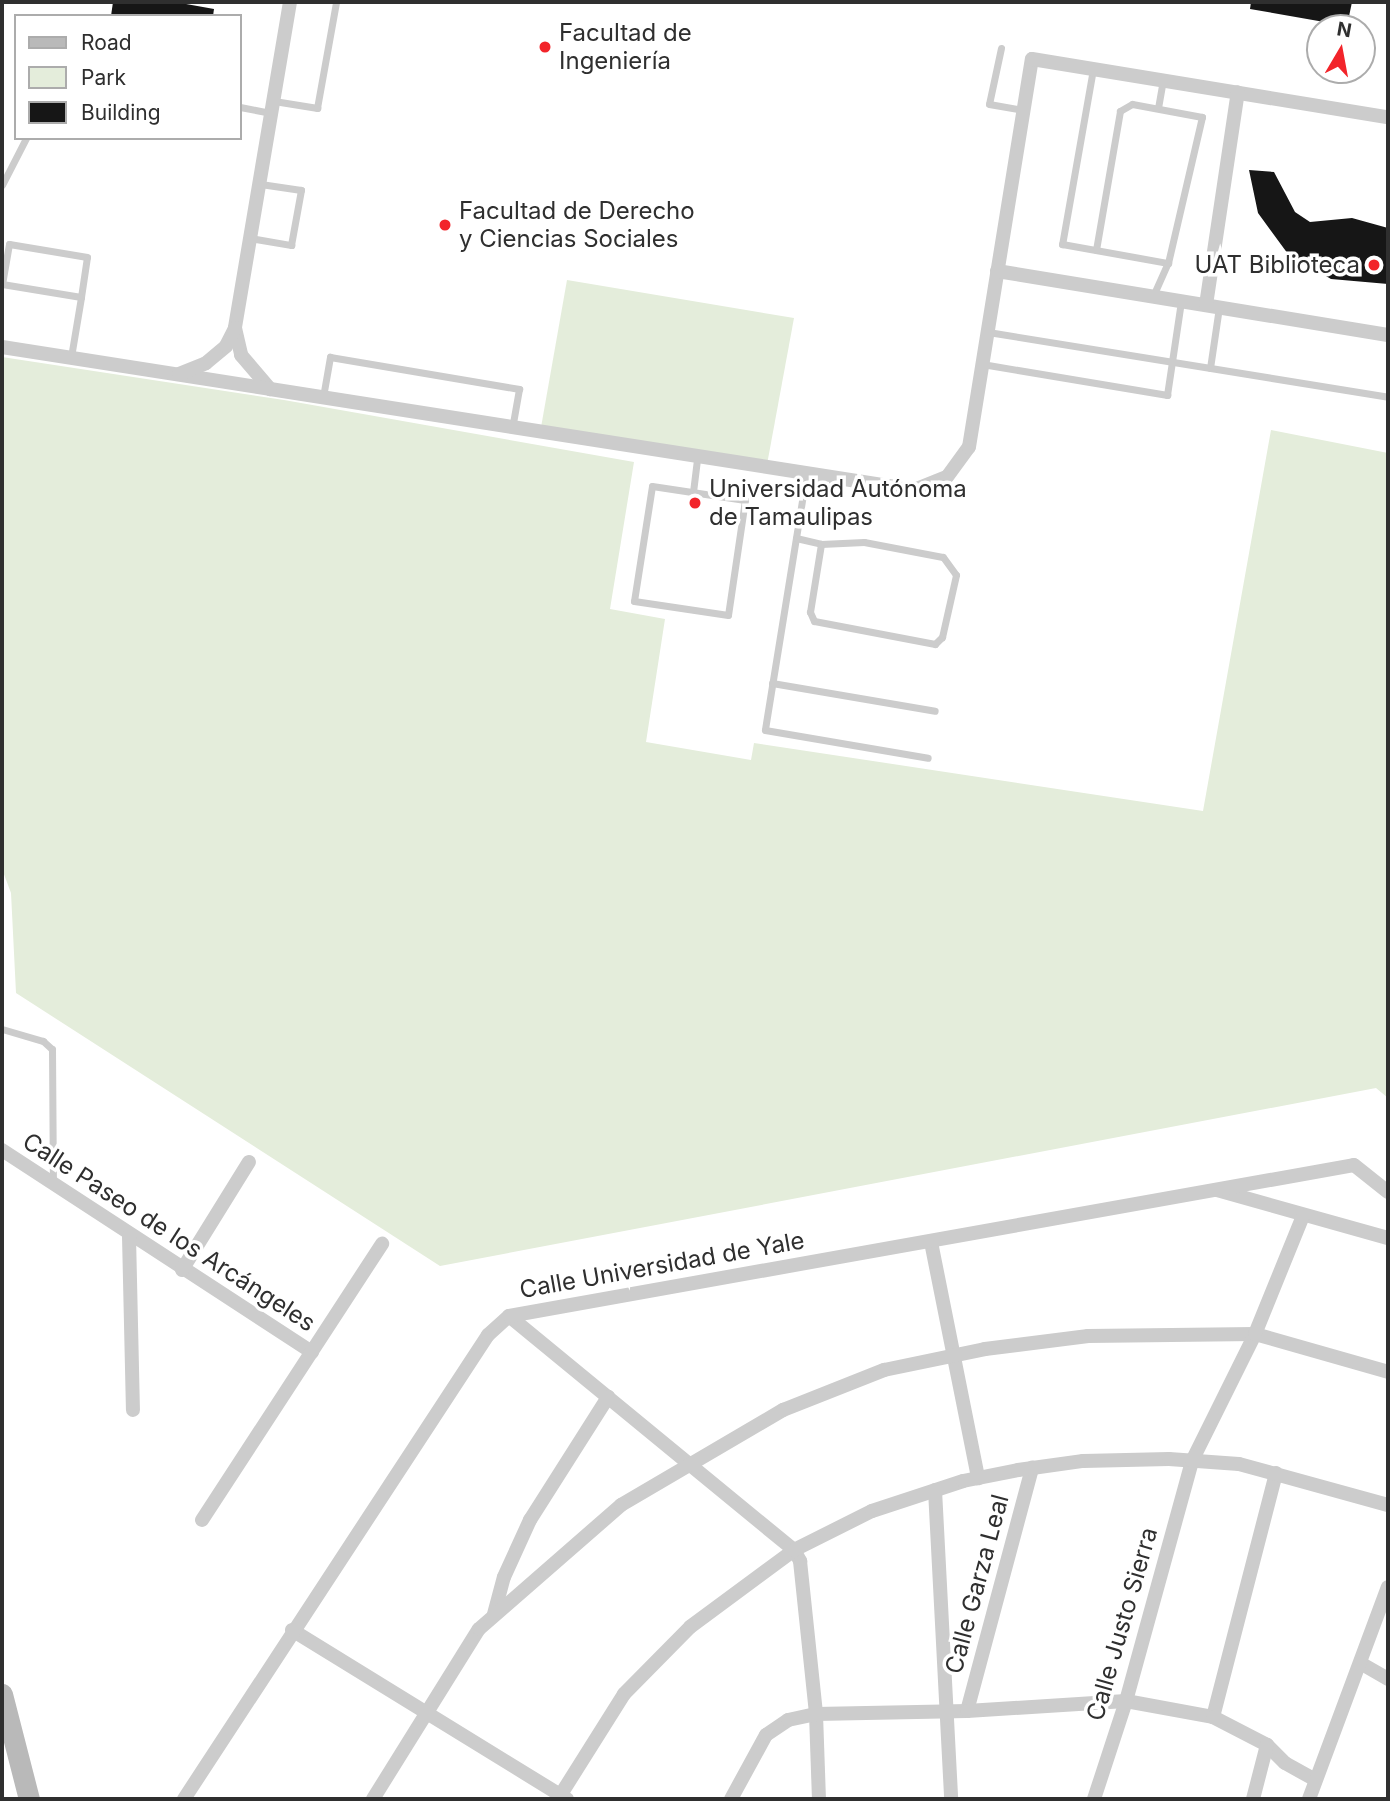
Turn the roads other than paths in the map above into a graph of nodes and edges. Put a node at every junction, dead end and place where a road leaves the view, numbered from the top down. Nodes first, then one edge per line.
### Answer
1 (290, 2) edge
2 (336, 2) edge
3 (1001, 48) dead end
4 (1093, 69) junction
5 (1163, 80) junction
6 (1238, 92) junction
7 (242, 107) edge
8 (272, 107) junction
9 (1158, 108) junction
10 (1024, 110) junction
11 (1388, 117) edge
12 (25, 140) edge
13 (259, 184) junction
14 (2, 185) edge
15 (250, 238) junction
16 (1096, 250) junction
17 (1168, 262) junction
18 (997, 271) junction
19 (1153, 296) junction
20 (81, 297) junction
21 (1181, 301) junction
22 (1213, 306) junction
23 (235, 328) junction
24 (987, 332) junction
25 (1388, 335) edge
26 (2, 347) edge
27 (71, 357) junction
28 (1172, 362) junction
29 (982, 363) junction
30 (1210, 368) junction
31 (178, 374) junction
32 (270, 388) junction
33 (323, 397) junction
34 (1388, 397) edge
35 (512, 428) junction
36 (697, 458) junction
37 (806, 476) junction
38 (692, 492) junction
39 (796, 538) junction
40 (821, 544) junction
41 (772, 683) junction
42 (935, 711) dead end
43 (929, 758) dead end
44 (2, 1028) edge
45 (2, 1150) edge
46 (249, 1162) dead end
47 (53, 1184) junction
48 (1215, 1190) junction
49 (1388, 1192) edge
50 (1303, 1216) junction
51 (129, 1236) junction
52 (1388, 1238) edge
53 (931, 1242) junction
54 (382, 1244) dead end
55 (182, 1270) junction
56 (509, 1316) junction
57 (1255, 1334) junction
58 (312, 1352) junction
59 (954, 1356) junction
60 (1388, 1372) edge
61 (608, 1396) junction
62 (133, 1410) dead end
63 (1192, 1461) junction
64 (692, 1465) junction
65 (1032, 1468) junction
66 (1276, 1473) junction
67 (978, 1478) junction
68 (935, 1490) junction
69 (1388, 1505) edge
70 (202, 1520) dead end
71 (794, 1550) junction
72 (1388, 1587) edge
73 (493, 1616) junction
74 (292, 1630) junction
75 (1362, 1664) junction
76 (1388, 1679) edge
77 (2, 1693) edge
78 (1126, 1700) junction
79 (949, 1711) junction
80 (967, 1711) junction
81 (429, 1714) junction
82 (816, 1714) junction
83 (1213, 1717) junction
84 (1267, 1745) junction
85 (1314, 1779) junction
86 (562, 1798) edge
87 (29, 1799) edge
88 (184, 1799) edge
89 (373, 1799) edge
90 (731, 1799) edge
91 (819, 1799) edge
92 (951, 1799) edge
93 (1094, 1799) edge
94 (1253, 1799) edge
95 (1309, 1799) edge

1 - 8 street
2 - 8 lane
3 - 10 lane
4 - 5 street
4 - 10 street
4 - 16 lane
5 - 6 street
5 - 9 lane
6 - 11 street
6 - 22 street
7 - 8 lane
8 - 13 street
9 - 16 lane
9 - 17 lane
10 - 18 street
12 - 14 lane
13 - 15 street
13 - 15 lane
15 - 23 street
16 - 17 lane
17 - 19 lane
18 - 19 street
18 - 24 street
19 - 21 street
20 - 20 lane
20 - 27 lane
21 - 22 street
21 - 28 lane
22 - 25 street
22 - 30 lane
23 - 31 street
23 - 32 street
24 - 28 lane
24 - 29 street
26 - 27 street
27 - 31 street
28 - 29 lane
28 - 30 lane
29 - 37 street
30 - 34 lane
31 - 32 street
32 - 33 street
33 - 35 street
33 - 35 lane
35 - 36 street
36 - 37 street
36 - 38 lane
37 - 39 lane
38 - 38 lane
39 - 40 lane
39 - 41 lane
40 - 40 lane
41 - 42 lane
41 - 43 lane
44 - 47 lane
45 - 47 street, Calle Paseo de los Arcángeles
46 - 55 street
47 - 51 street, Calle Paseo de los Arcángeles
48 - 49 street, Calle Universidad de Yale
48 - 50 street
48 - 53 street, Calle Universidad de Yale
50 - 52 street
50 - 57 street, Calle Justo Sierra
51 - 55 street, Calle Paseo de los Arcángeles
51 - 62 street
53 - 56 street, Calle Universidad de Yale
53 - 59 street
54 - 58 street
55 - 58 street, Calle Paseo de los Arcángeles
56 - 61 street
56 - 74 street, Calle Universidad de Yale
57 - 59 street
57 - 60 street
57 - 63 street, Calle Justo Sierra
58 - 70 street
59 - 64 street
59 - 67 street
61 - 64 street
61 - 73 street
63 - 65 street
63 - 66 street
63 - 78 street, Calle Justo Sierra
64 - 71 street
64 - 73 street
65 - 67 street
65 - 80 street, Calle Garza Leal
66 - 69 street
66 - 83 street
67 - 68 street
68 - 71 street
68 - 79 street
71 - 82 street
71 - 86 street
72 - 75 street
73 - 81 street
74 - 81 street
74 - 88 street, Calle Universidad de Yale
75 - 76 street
75 - 85 street
77 - 87 main road
78 - 80 street
78 - 83 street
78 - 93 street, Calle Justo Sierra
79 - 80 street
79 - 82 street
79 - 92 street
81 - 86 street
81 - 89 street
82 - 90 street
82 - 91 street
83 - 84 street
84 - 85 street
84 - 94 street
85 - 95 street

